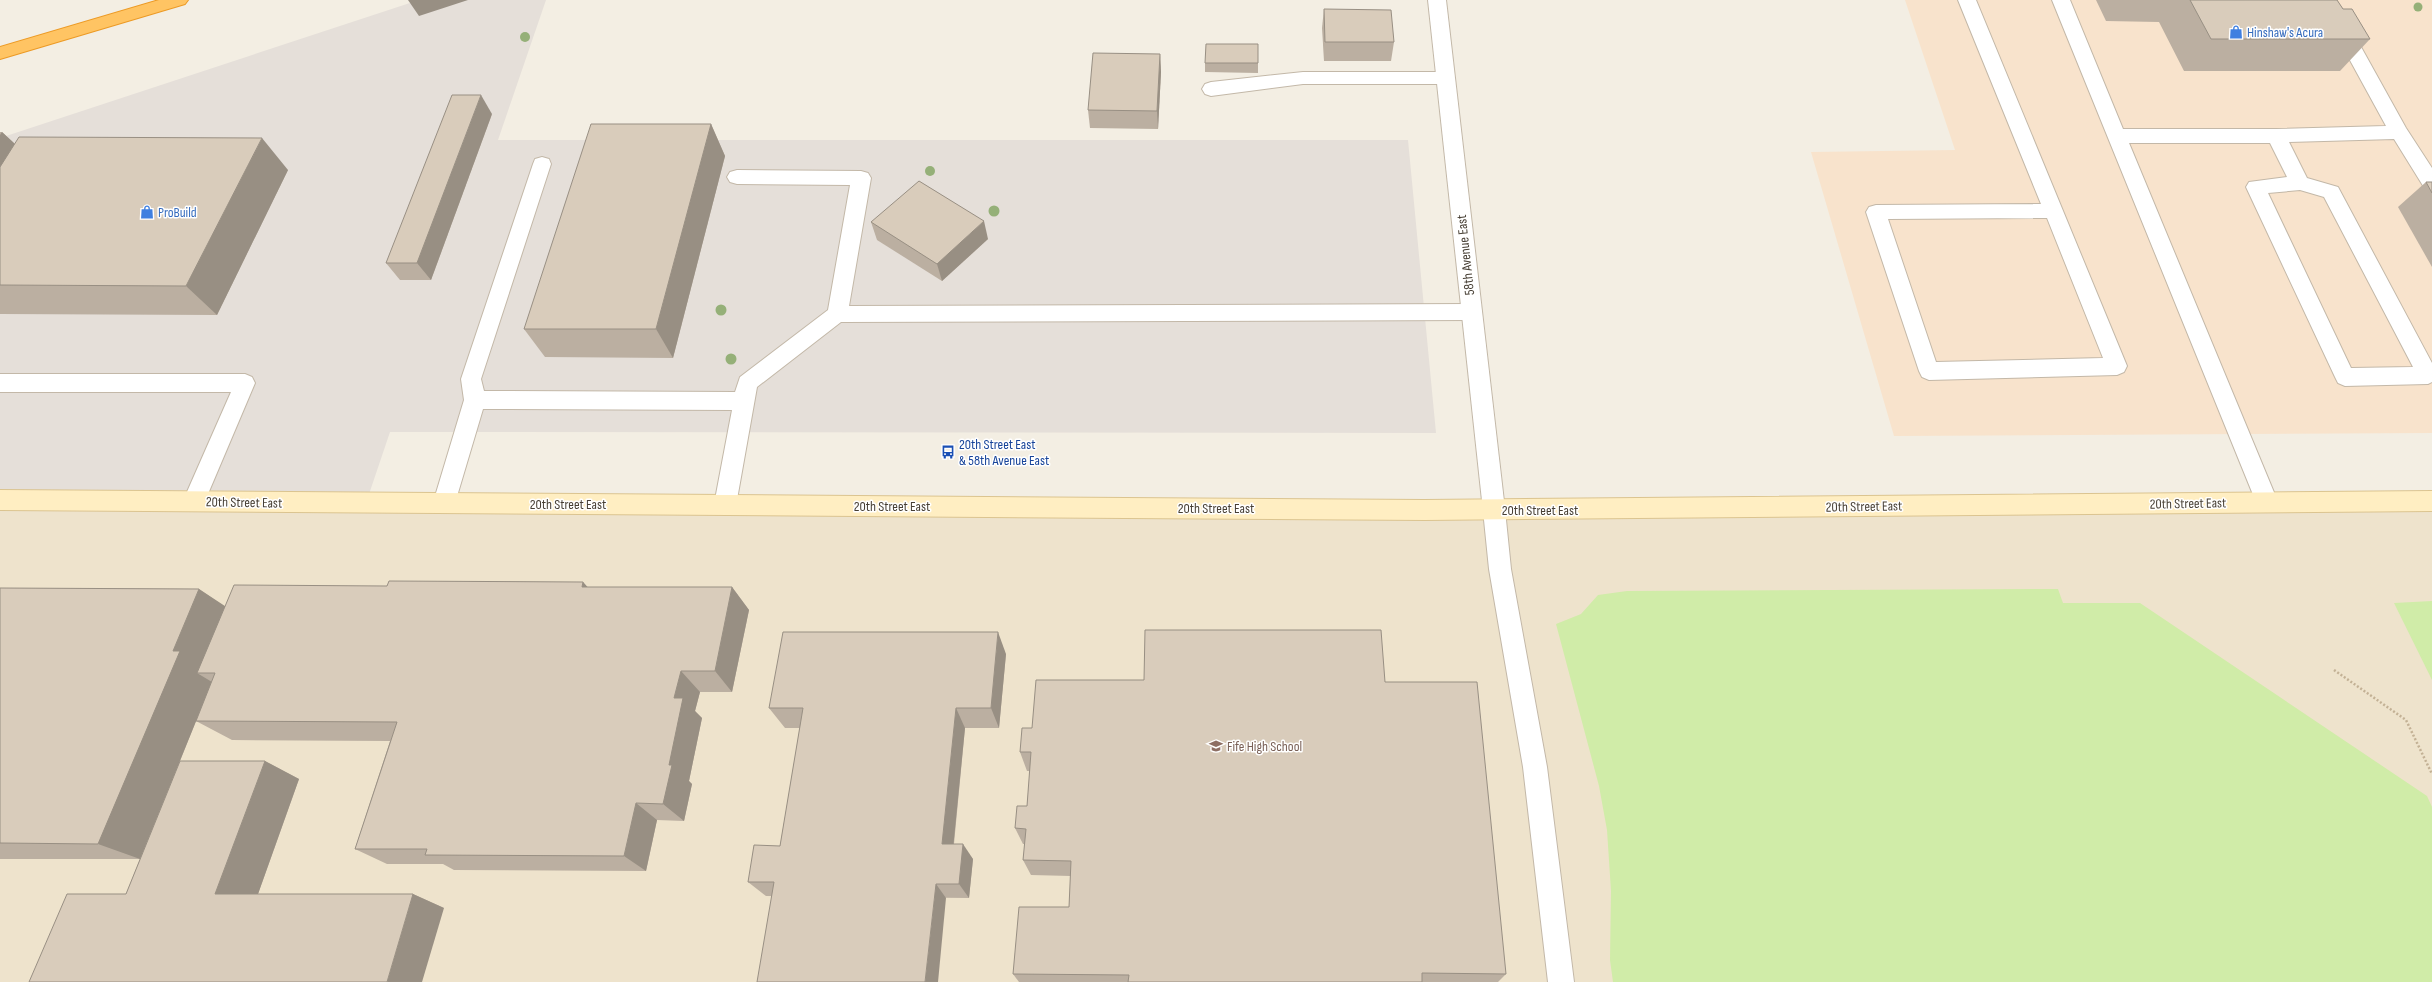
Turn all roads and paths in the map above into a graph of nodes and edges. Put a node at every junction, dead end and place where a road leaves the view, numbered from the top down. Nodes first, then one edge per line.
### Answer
1 (179, 0) edge
2 (1437, 0) edge
3 (1967, 0) edge
4 (2061, 0) edge
5 (2326, 0) edge
6 (0, 53) edge
7 (1445, 78) junction
8 (1211, 89) dead end
9 (2399, 132) junction
10 (2118, 136) junction
11 (2276, 136) junction
12 (542, 164) dead end
13 (737, 177) dead end
14 (2300, 183) junction
15 (2432, 184) edge
16 (2054, 211) junction
17 (1472, 312) junction
18 (837, 314) junction
19 (0, 383) edge
20 (475, 400) junction
21 (744, 401) junction
22 (0, 500) edge
23 (194, 501) junction
24 (2432, 501) edge
25 (2267, 502) junction
26 (444, 503) junction
27 (726, 505) junction
28 (1494, 510) junction
29 (2334, 670) dead end
30 (2432, 774) edge
31 (1561, 982) edge

1 - 6 highway
2 - 7 street, 58th Avenue East
3 - 16 street
4 - 10 street
5 - 9 street
7 - 8 street
7 - 17 street, 58th Avenue East
9 - 11 street
9 - 15 street
10 - 11 street
10 - 25 street
11 - 14 street
12 - 20 street
13 - 18 street
14 - 14 street
16 - 16 street
17 - 18 street
17 - 28 street, 58th Avenue East
18 - 21 street
19 - 23 street
20 - 21 street
20 - 26 street
21 - 27 street
22 - 23 main road, 20th Street East
23 - 26 main road, 20th Street East
24 - 25 main road, 20th Street East
25 - 28 main road, 20th Street East
26 - 27 main road, 20th Street East
27 - 28 main road, 20th Street East
28 - 31 street, 58th Avenue East
29 - 30 path

